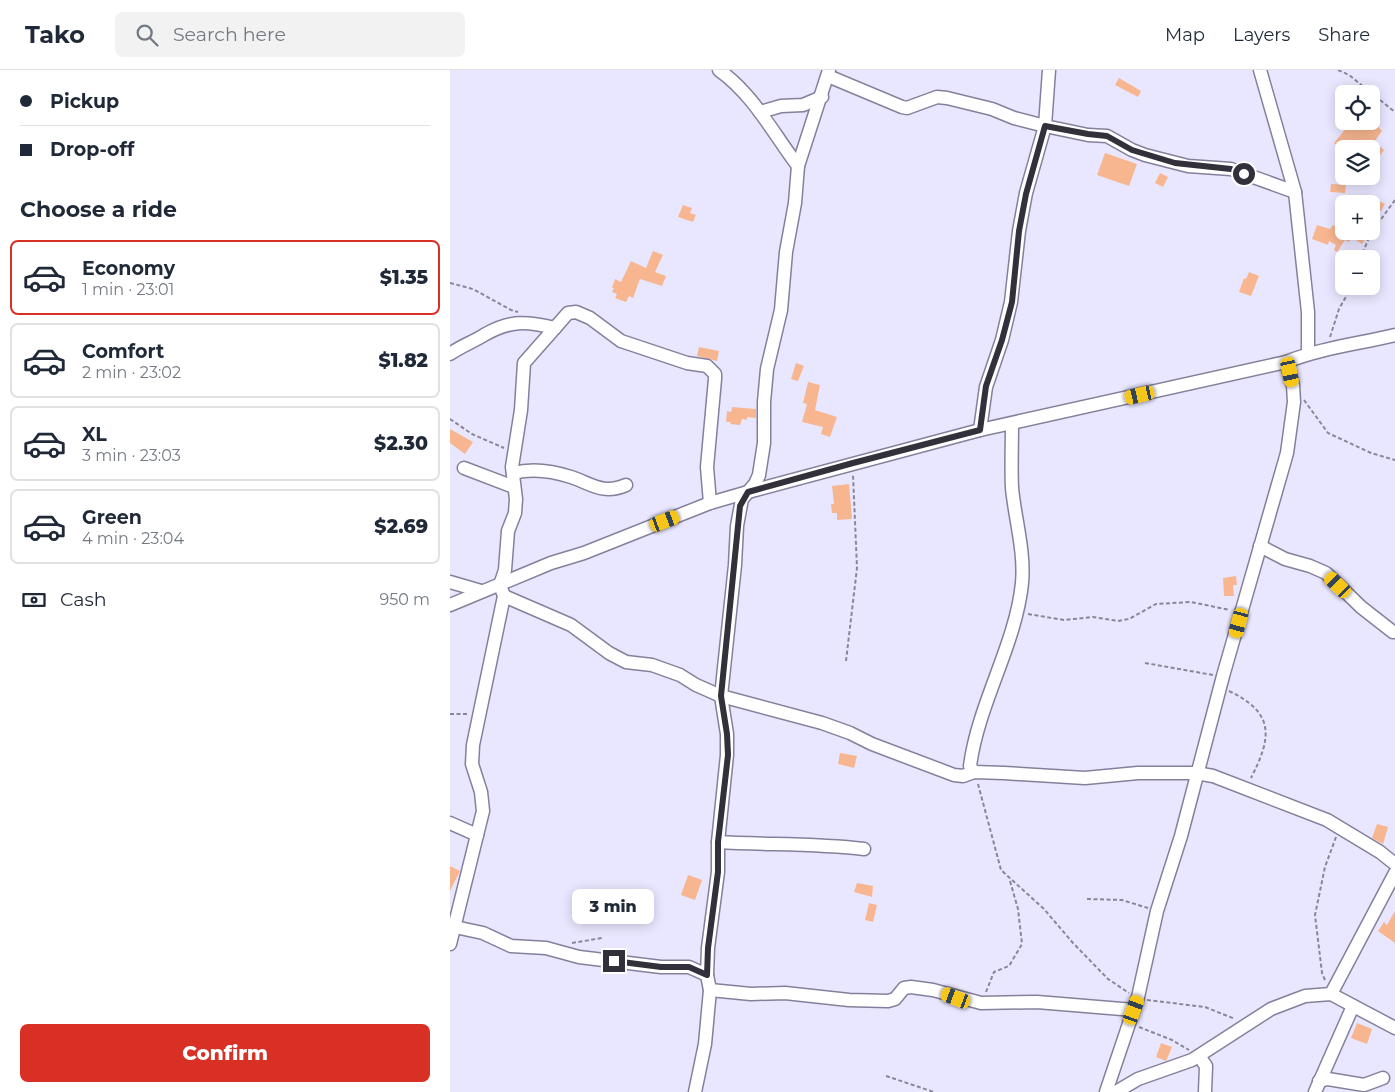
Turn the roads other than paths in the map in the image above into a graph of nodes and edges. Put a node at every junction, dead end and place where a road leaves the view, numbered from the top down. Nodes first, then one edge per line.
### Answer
1 (719, 70) edge
2 (1049, 70) edge
3 (1260, 70) edge
4 (829, 73) edge
5 (822, 97) junction
6 (760, 112) junction
7 (1045, 126) junction
8 (798, 166) junction
9 (1295, 192) junction
10 (555, 328) junction
11 (1395, 335) edge
12 (450, 354) edge
13 (1308, 354) junction
14 (1286, 362) junction
15 (1012, 424) junction
16 (980, 430) junction
17 (464, 468) dead end
18 (513, 473) junction
19 (626, 486) dead end
20 (514, 487) junction
21 (748, 492) junction
22 (710, 503) junction
23 (1260, 546) junction
24 (450, 582) edge
25 (502, 590) junction
26 (481, 591) junction
27 (450, 605) edge
28 (1393, 632) dead end
29 (721, 696) junction
30 (974, 772) junction
31 (1196, 774) junction
32 (450, 823) edge
33 (477, 835) junction
34 (718, 842) junction
35 (864, 849) dead end
36 (1395, 864) edge
37 (1395, 873) edge
38 (455, 927) junction
39 (450, 944) edge
40 (707, 975) junction
41 (710, 990) junction
42 (1331, 994) junction
43 (1353, 1006) junction
44 (1134, 1010) junction
45 (1395, 1028) edge
46 (1199, 1056) junction
47 (1383, 1078) dead end
48 (1317, 1086) edge
49 (695, 1092) edge
50 (1106, 1092) edge
51 (1116, 1092) edge
52 (1205, 1092) edge

1 - 6 street
2 - 7 street
3 - 9 street
4 - 5 street
4 - 7 street
5 - 6 street
5 - 8 street
6 - 8 street
7 - 9 street
7 - 16 street
8 - 21 street
9 - 13 street
10 - 12 street
10 - 18 street
10 - 22 street
11 - 13 street
13 - 14 street
14 - 15 street
14 - 23 street
15 - 16 street
15 - 30 street
16 - 21 street
17 - 20 street
18 - 19 street
18 - 20 street
20 - 25 street
21 - 22 street
21 - 29 street
22 - 25 street
23 - 28 street
23 - 31 street
24 - 26 street
25 - 26 street
25 - 29 street
25 - 33 street
26 - 27 street
29 - 30 street
29 - 34 street
30 - 31 street
31 - 36 street
31 - 44 street
32 - 33 street
33 - 38 street
34 - 35 street
34 - 40 street
37 - 42 street
38 - 39 street
38 - 40 street
40 - 41 street
41 - 44 street
41 - 49 street
42 - 43 street
42 - 46 street
43 - 45 street
43 - 48 street
44 - 50 street
46 - 51 street
46 - 52 street
47 - 48 street

